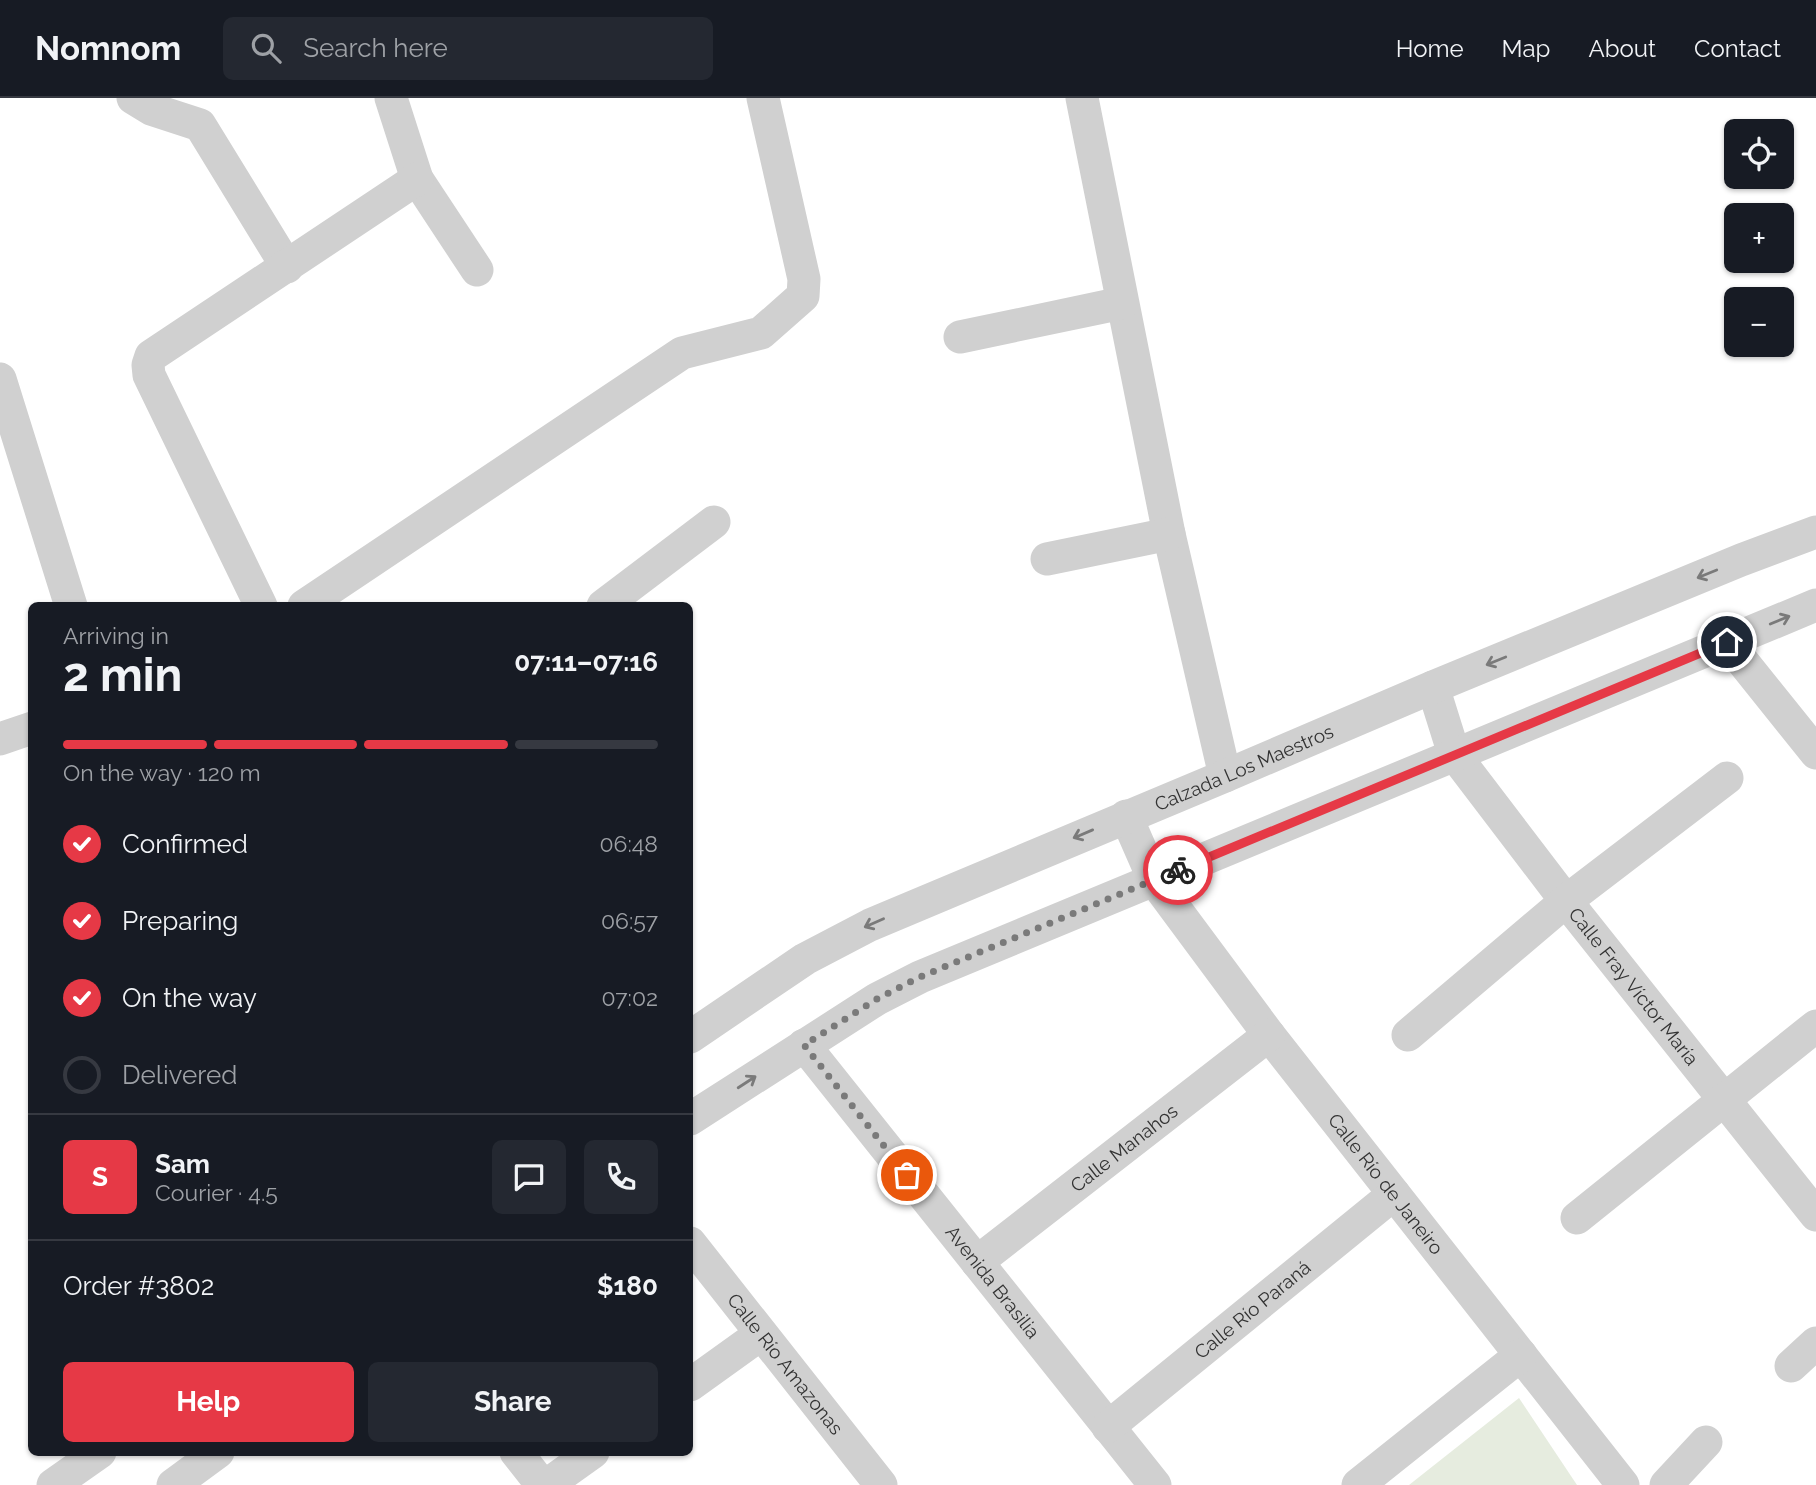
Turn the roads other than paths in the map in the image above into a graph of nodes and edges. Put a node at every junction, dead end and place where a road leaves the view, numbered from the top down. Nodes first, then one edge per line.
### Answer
1 (134, 98) edge
2 (390, 98) edge
3 (763, 98) edge
4 (1082, 98) edge
5 (417, 180) junction
6 (287, 267) junction
7 (477, 270) dead end
8 (1122, 303) junction
9 (960, 337) dead end
10 (1, 385) edge
11 (714, 522) dead end
12 (1816, 531) edge
13 (1169, 534) junction
14 (1047, 559) dead end
15 (70, 602) edge
16 (259, 602) edge
17 (310, 602) edge
18 (608, 602) edge
19 (1816, 605) edge
20 (1727, 642) junction
21 (1433, 687) junction
22 (28, 729) edge
23 (0, 738) edge
24 (1816, 753) edge
25 (1454, 754) junction
26 (1225, 776) junction
27 (1727, 778) dead end
28 (1126, 816) junction
29 (1154, 880) junction
30 (1566, 901) junction
31 (1816, 1026) edge
32 (693, 1035) edge
33 (1269, 1035) junction
34 (1408, 1035) dead end
35 (804, 1045) junction
36 (1726, 1100) junction
37 (693, 1117) edge
38 (1394, 1194) junction
39 (1816, 1215) edge
40 (1577, 1218) dead end
41 (693, 1247) edge
42 (976, 1262) junction
43 (761, 1334) junction
44 (1816, 1343) edge
45 (1521, 1355) junction
46 (1791, 1366) dead end
47 (693, 1382) edge
48 (1108, 1427) junction
49 (1706, 1442) dead end
50 (94, 1456) edge
51 (213, 1456) edge
52 (519, 1456) edge
53 (588, 1456) edge
54 (53, 1485) edge
55 (173, 1485) edge
56 (541, 1485) edge
57 (548, 1485) edge
58 (881, 1485) edge
59 (1155, 1485) edge
60 (1358, 1485) edge
61 (1623, 1485) edge
62 (1666, 1485) edge

1 - 6 street
2 - 5 street
3 - 17 street
4 - 8 street
5 - 6 street
5 - 7 street
6 - 16 street
8 - 9 street
8 - 13 street
10 - 15 street
11 - 18 street
12 -> 21 street, Calzada Los Maestros
13 - 14 street
13 - 26 street
20 -> 19 street
20 - 24 street
20 - 25 street
21 - 25 street, Calle Fray Víctor María
21 - 26 street, Calzada Los Maestros
22 - 23 street
25 - 29 street
25 - 30 street, Calle Fray Víctor María
26 - 28 street, Calzada Los Maestros
27 - 30 street
28 - 29 street, Calle Río de Janeiro
28 -> 32 street, Calzada Los Maestros
29 - 33 street, Calle Río de Janeiro
29 - 35 street
30 - 34 street
30 - 36 street, Calle Fray Víctor María
31 - 36 street
33 - 38 street, Calle Río de Janeiro
33 - 42 street, Calle Manahos
37 -> 35 street
35 - 42 street, Avenida Brasilia
36 - 39 street, Calle Fray Víctor María
36 - 40 street
38 - 45 street, Calle Río de Janeiro
38 - 48 street, Calle Río Paraná
41 - 43 street, Calle Río Amazonas
42 - 48 street, Avenida Brasilia
43 - 47 street
43 - 58 street, Calle Río Amazonas
44 - 46 street
45 - 60 street
45 - 61 street, Calle Río de Janeiro
48 - 59 street, Avenida Brasilia
49 - 62 street
50 - 54 street
51 - 55 street
52 - 56 street
53 - 57 street

